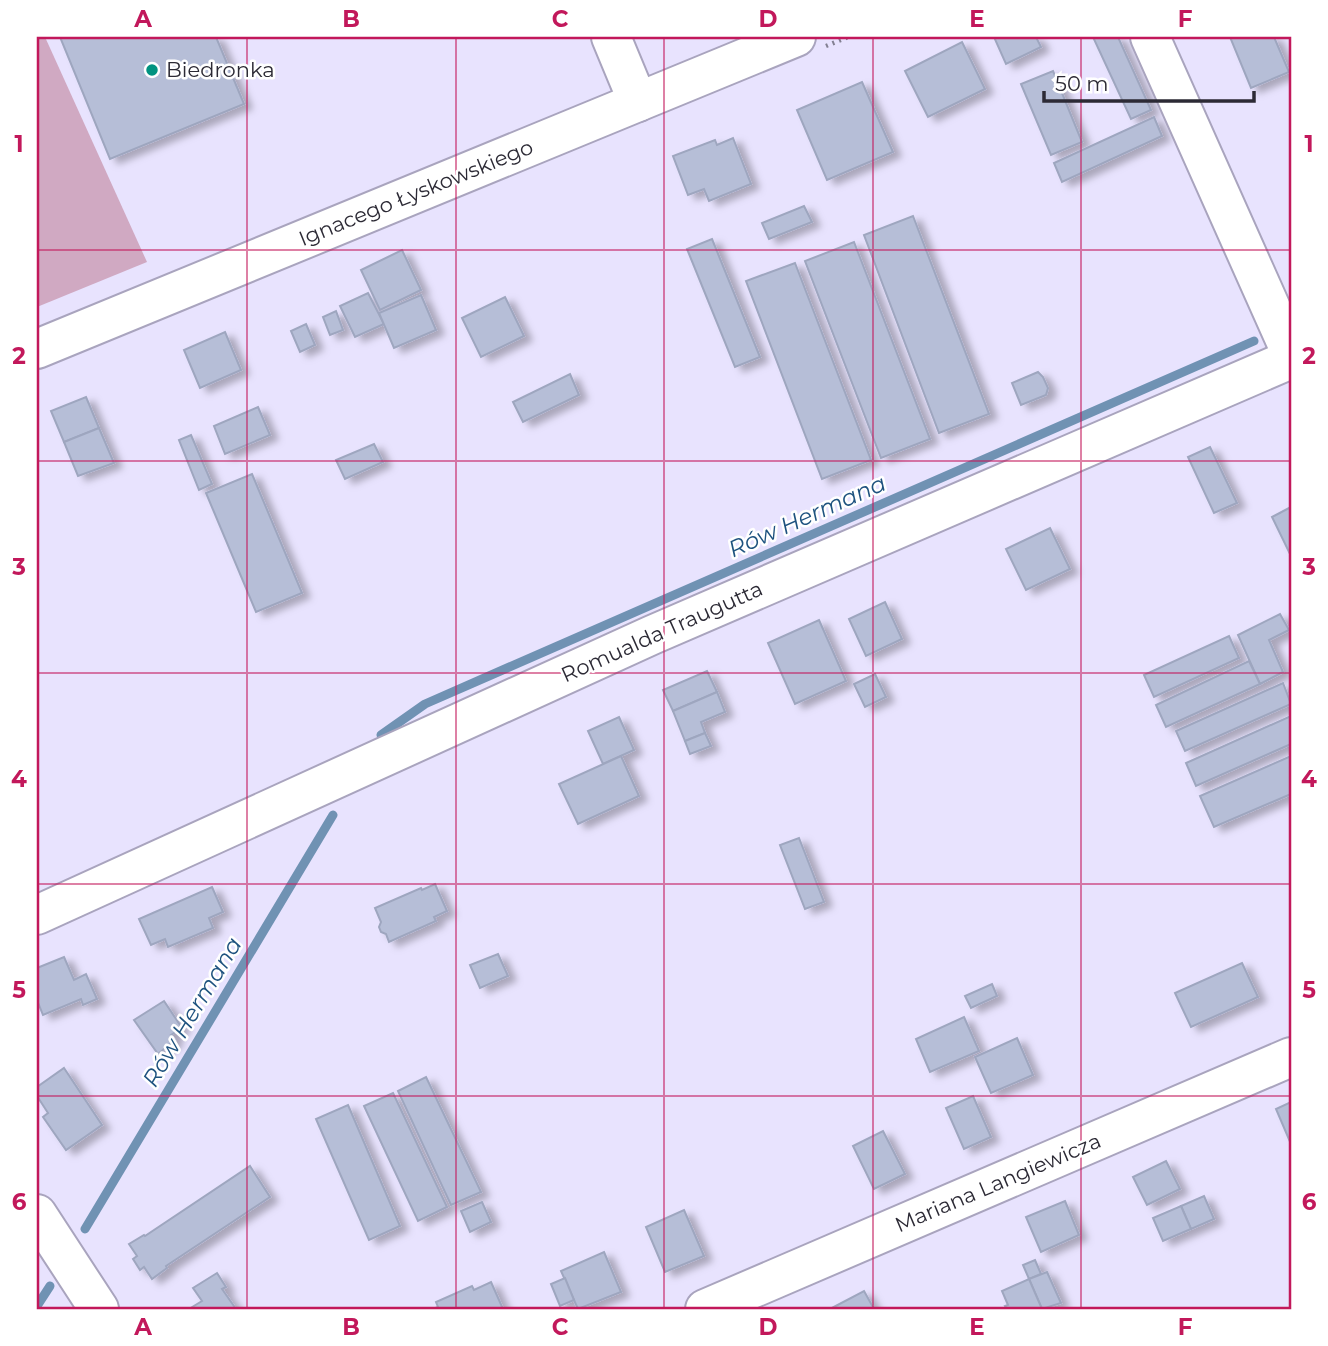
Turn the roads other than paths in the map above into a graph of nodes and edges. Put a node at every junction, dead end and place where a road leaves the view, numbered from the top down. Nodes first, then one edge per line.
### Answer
1 (611, 37) edge
2 (796, 37) edge
3 (1150, 37) edge
4 (638, 102) junction
5 (37, 349) edge
6 (1291, 353) edge
7 (1291, 359) edge
8 (37, 915) edge
9 (1291, 1057) edge
10 (37, 1214) edge
11 (99, 1309) edge
12 (705, 1309) edge

1 - 4 street
2 - 4 street, Ignacego Łyskowskiego
3 - 6 street
4 - 5 street, Ignacego Łyskowskiego
7 - 8 street, Romualda Traugutta
9 - 12 street, Mariana Langiewicza
10 - 11 street

